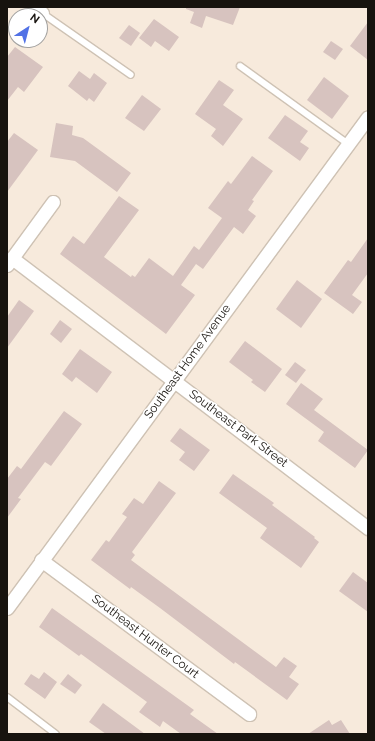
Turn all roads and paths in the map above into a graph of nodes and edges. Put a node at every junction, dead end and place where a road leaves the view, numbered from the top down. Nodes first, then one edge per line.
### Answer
1 (48, 17) edge
2 (240, 66) dead end
3 (131, 75) dead end
4 (368, 117) edge
5 (348, 144) junction
6 (53, 202) dead end
7 (9, 262) edge
8 (174, 380) junction
9 (368, 528) edge
10 (41, 560) junction
11 (7, 608) edge
12 (7, 697) edge
13 (249, 714) dead end
14 (56, 734) edge

1 - 3 lane
2 - 5 lane
4 - 5 street, Southeast Home Avenue
5 - 8 street, Southeast Home Avenue
6 - 7 street
7 - 8 street, Southeast Park Street
8 - 9 street, Southeast Park Street
8 - 10 street, Southeast Home Avenue
10 - 11 street, Southeast Home Avenue
10 - 13 street, Southeast Hunter Court
12 - 14 lane

